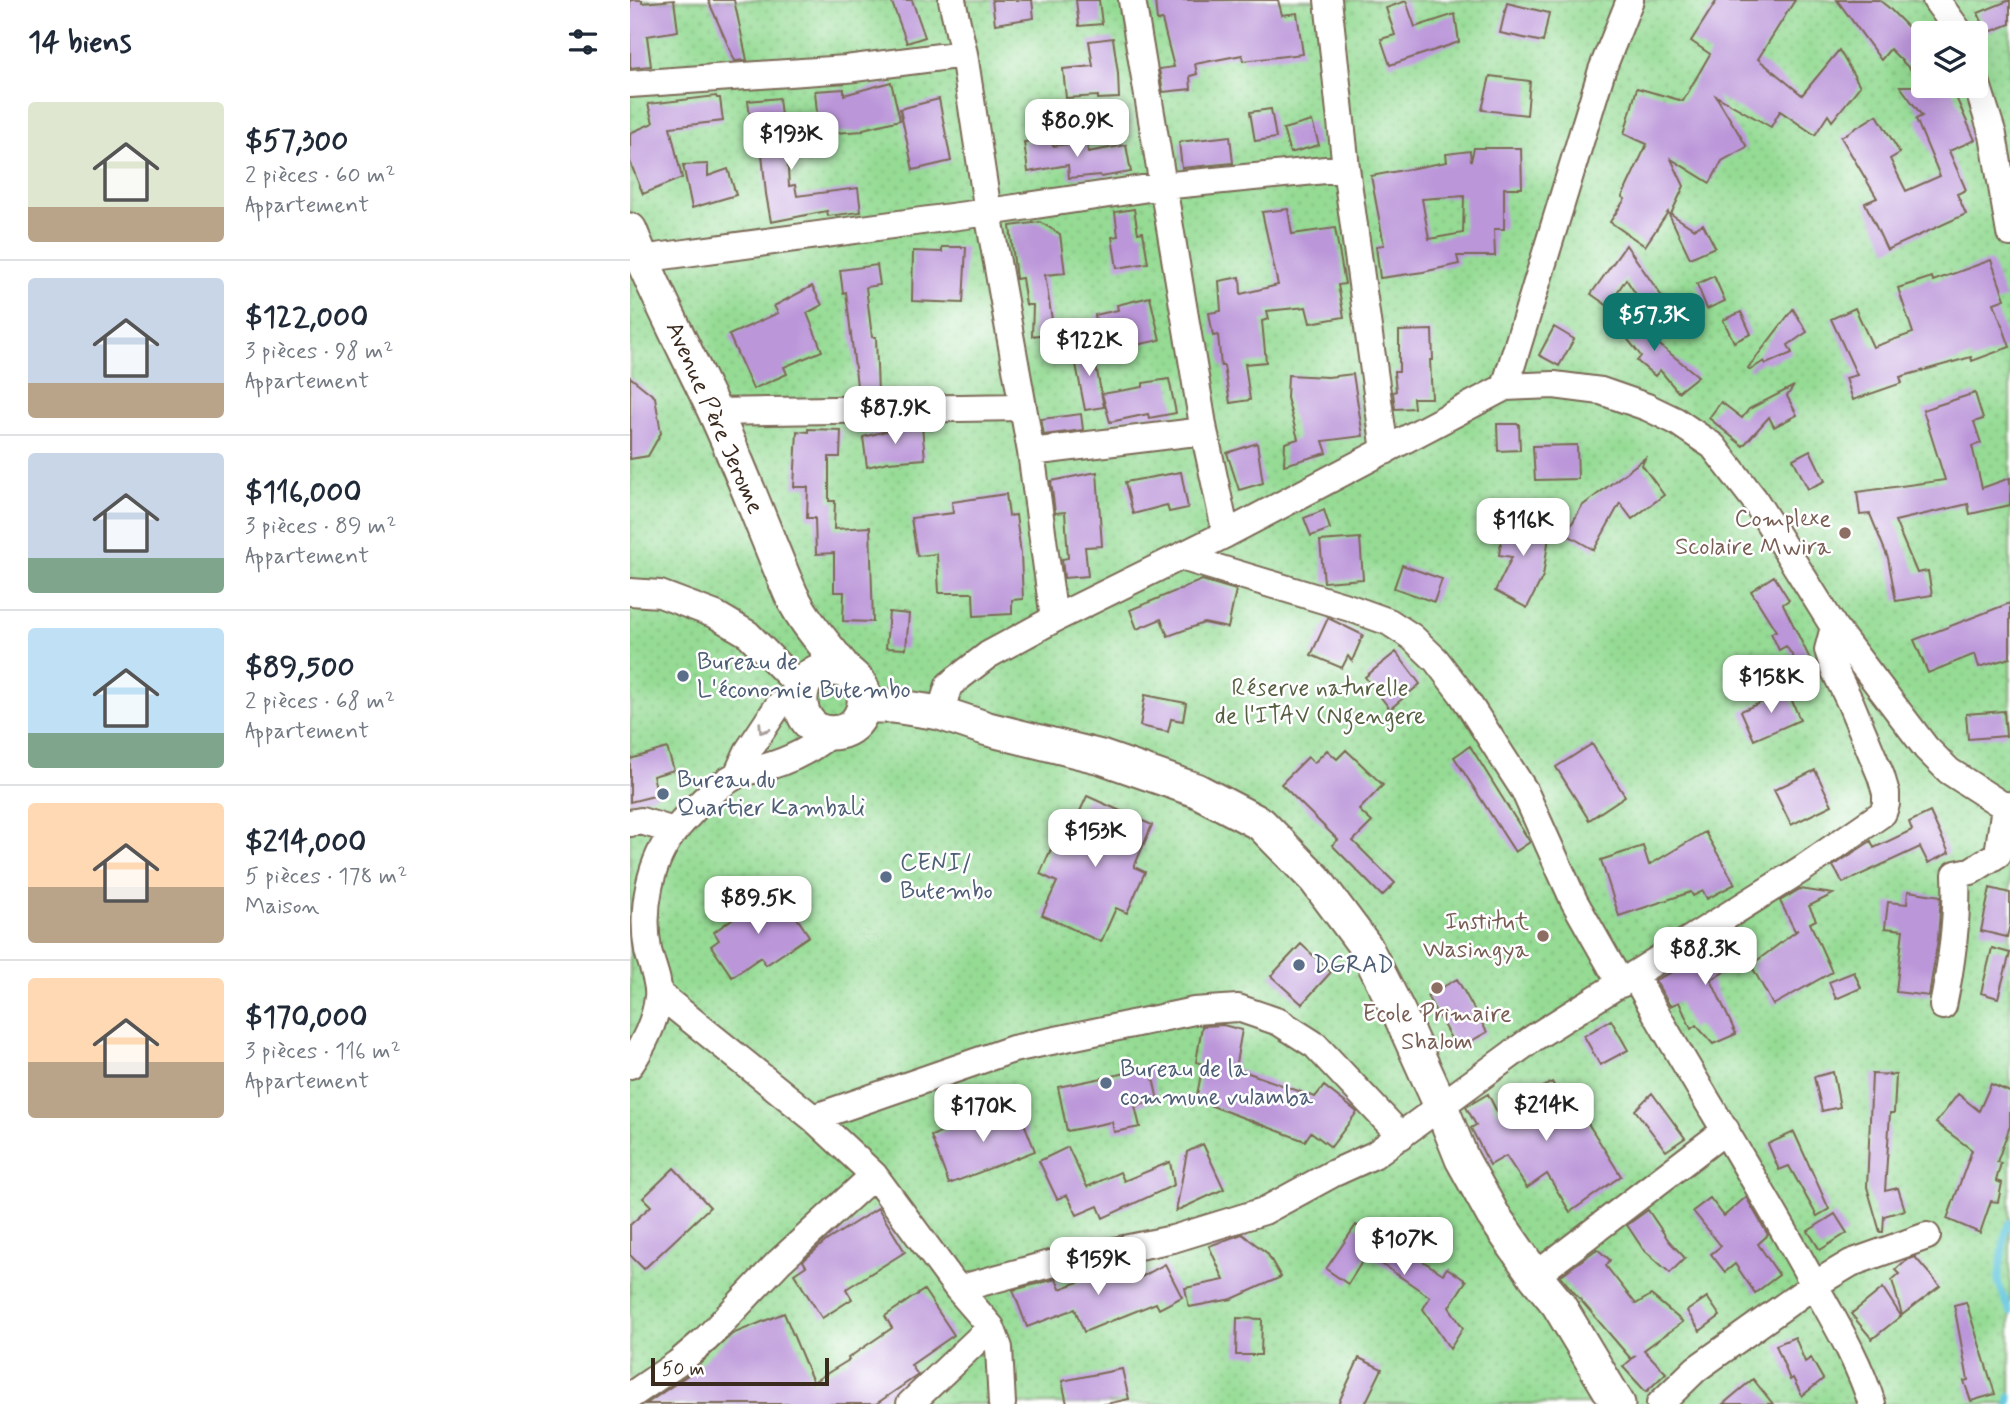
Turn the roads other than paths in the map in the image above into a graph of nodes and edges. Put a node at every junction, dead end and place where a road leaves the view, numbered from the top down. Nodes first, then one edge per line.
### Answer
1 (952, 0) edge
2 (1132, 0) edge
3 (1328, 0) edge
4 (1630, 0) edge
5 (1936, 0) edge
6 (1951, 21) edge
7 (964, 54) junction
8 (630, 84) edge
9 (1984, 98) edge
10 (2001, 132) edge
11 (1346, 168) junction
12 (1162, 186) junction
13 (988, 212) junction
14 (2010, 233) edge
15 (636, 245) edge
16 (1505, 387) junction
17 (1022, 407) junction
18 (714, 412) junction
19 (1204, 432) junction
20 (1385, 451) junction
21 (1031, 452) junction
22 (1226, 534) junction
23 (1181, 557) junction
24 (630, 592) edge
25 (796, 607) junction
26 (1054, 619) junction
27 (1834, 627) junction
28 (846, 671) junction
29 (802, 689) junction
30 (864, 706) junction
31 (940, 713) junction
32 (831, 733) junction
33 (737, 775) junction
34 (2007, 806) edge
35 (630, 823) edge
36 (674, 831) junction
37 (1628, 980) junction
38 (659, 994) junction
39 (1943, 1006) dead end
40 (630, 1065) edge
41 (1440, 1104) junction
42 (813, 1118) junction
43 (1726, 1130) junction
44 (1401, 1136) junction
45 (874, 1175) junction
46 (1927, 1236) dead end
47 (1535, 1276) junction
48 (1814, 1285) junction
49 (958, 1289) junction
50 (991, 1327) junction
51 (630, 1396) edge
52 (910, 1404) edge
53 (1002, 1404) edge
54 (1618, 1404) edge
55 (1660, 1404) edge
56 (1872, 1404) edge

1 - 7 street
2 - 12 street
3 - 11 street
4 - 16 street
5 - 6 street
7 - 8 street
7 - 13 street
9 - 10 street
10 - 14 street
11 - 12 street
11 - 20 street
12 - 13 street
12 - 19 street
13 - 15 street
13 - 17 street
15 - 18 street, Avenue Père Jerome
16 - 20 street
16 - 27 street
17 - 18 street
17 - 21 street
18 - 25 street, Avenue Père Jerome
19 - 21 street
19 - 22 street
20 - 22 street
21 - 26 street
22 - 23 street
23 - 26 street
23 - 37 street
24 - 29 street
25 - 28 street
25 - 29 street
26 - 31 street
27 - 34 street
27 - 37 street
28 - 29 street
28 - 30 street
29 - 32 street
29 -> 33 street
30 - 31 street
30 - 32 street
31 - 41 street
32 - 33 street
33 - 36 street
34 - 39 street
35 - 36 street
36 - 38 street
37 - 41 street
37 - 43 street
38 - 40 street
38 - 42 street
41 - 44 street
41 - 47 street
42 - 44 street
42 - 45 street
43 - 47 street
43 - 48 street
44 - 49 street
45 - 49 street
45 - 51 street
46 - 48 street
47 - 54 street
48 - 55 street
48 - 56 street
49 - 50 street
50 - 52 street
50 - 53 street

